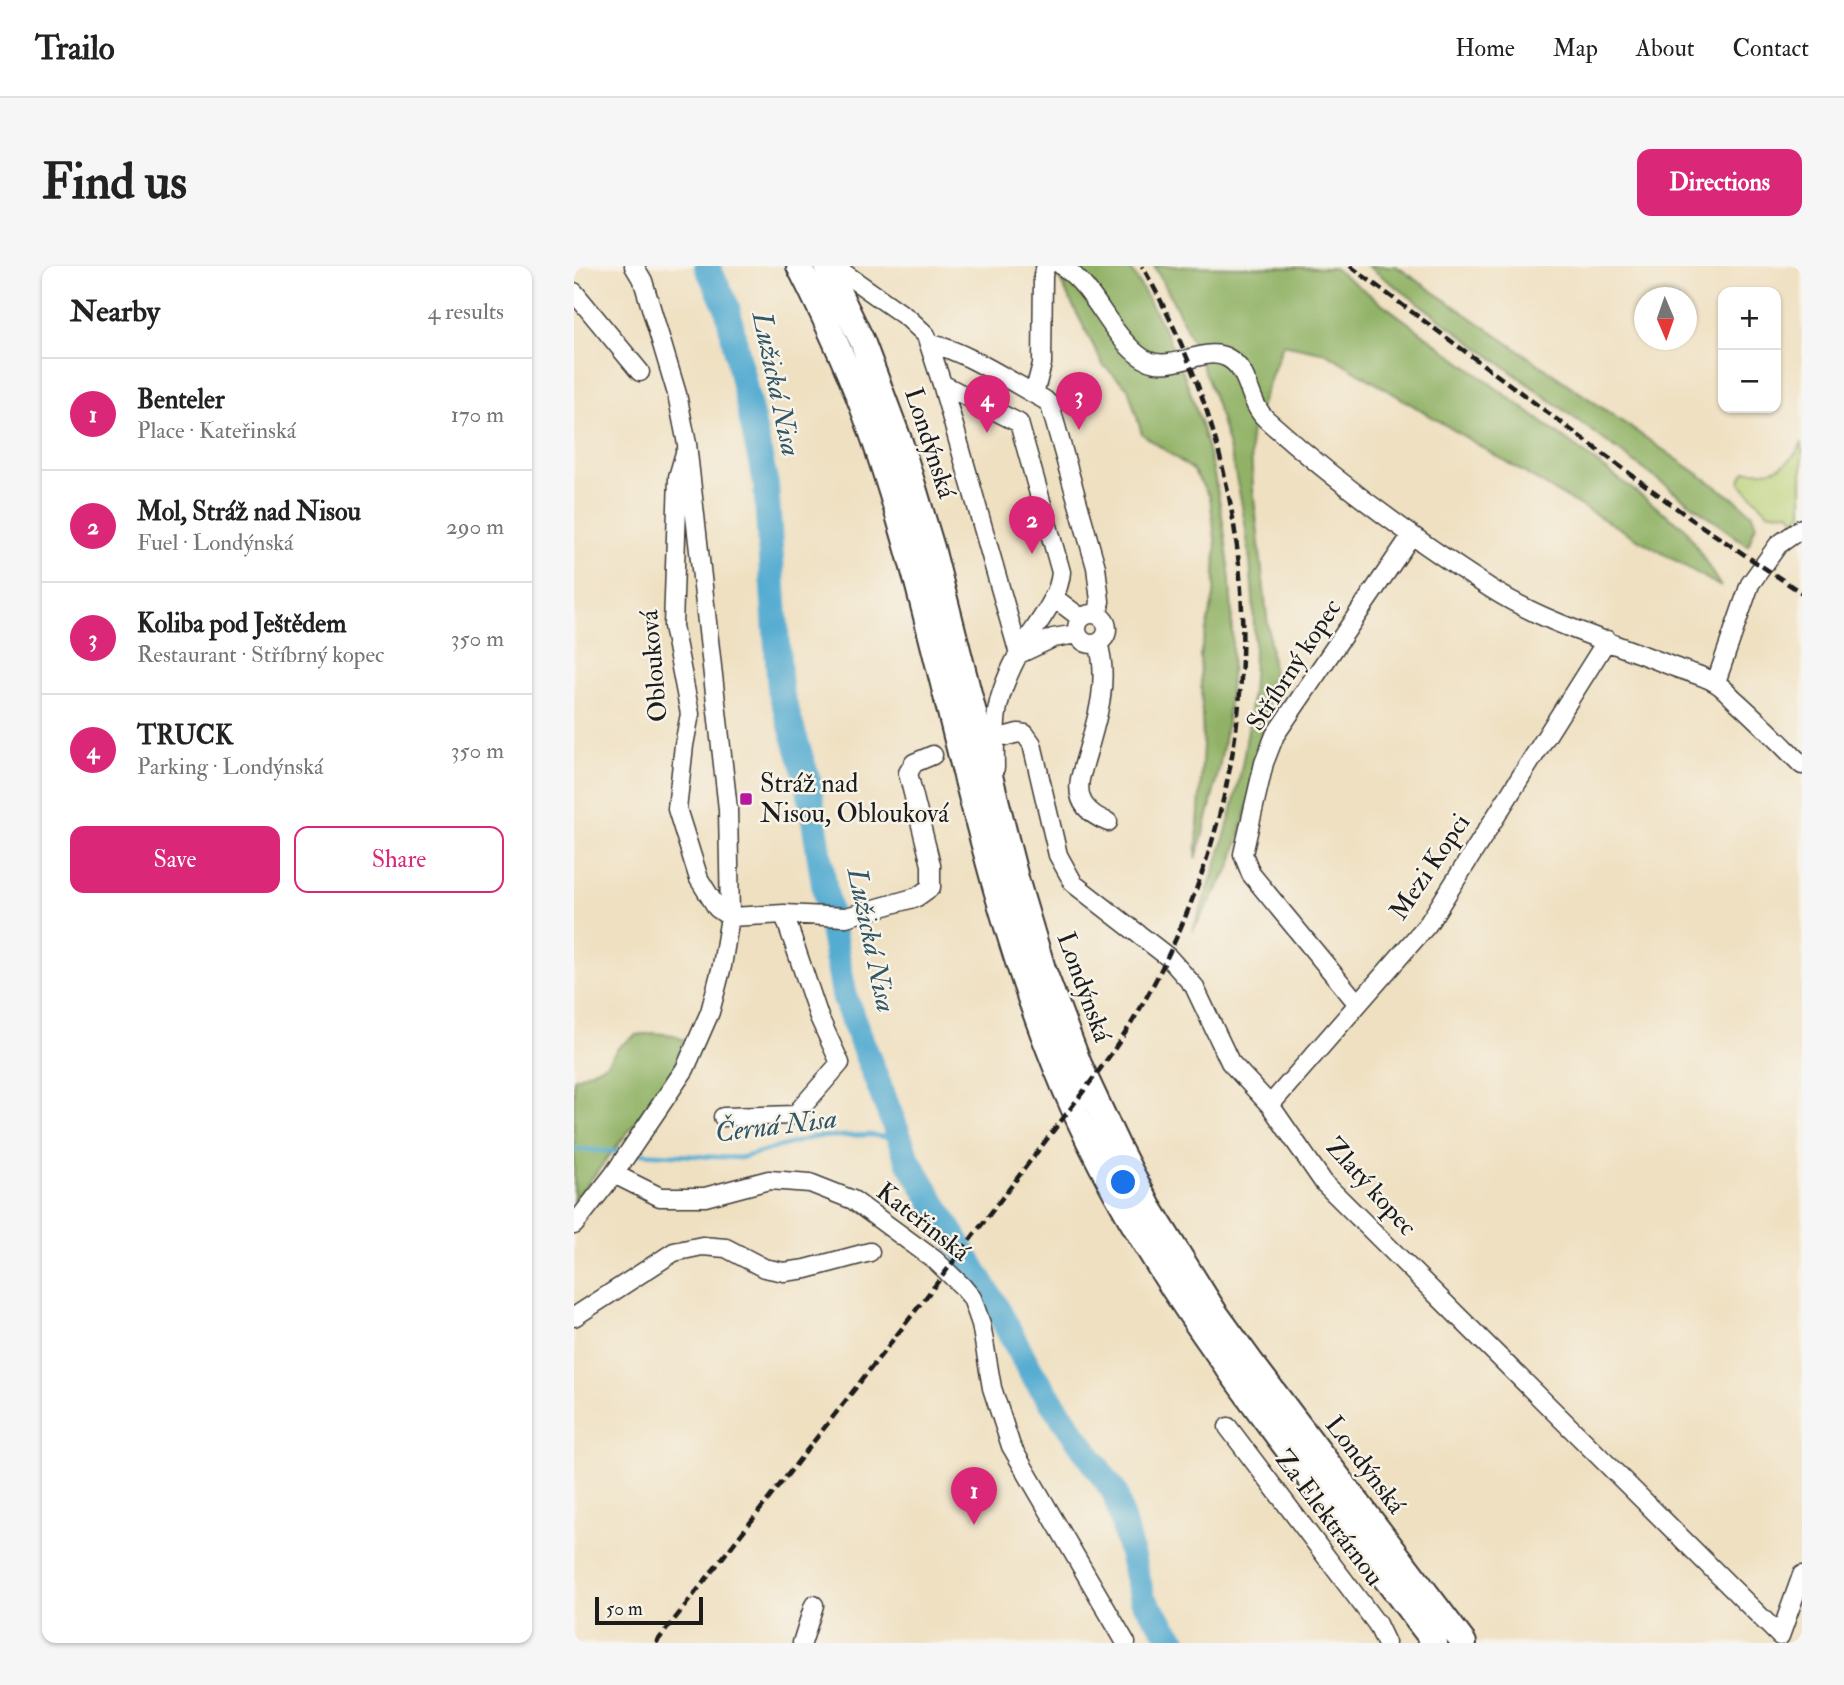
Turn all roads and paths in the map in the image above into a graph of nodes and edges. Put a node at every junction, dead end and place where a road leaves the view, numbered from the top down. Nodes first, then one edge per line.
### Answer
1 (634, 266) edge
2 (799, 266) edge
3 (826, 266) edge
4 (838, 266) edge
5 (1046, 266) edge
6 (1062, 266) edge
7 (574, 292) edge
8 (929, 344) junction
9 (640, 372) dead end
10 (942, 384) junction
11 (1034, 394) junction
12 (687, 444) junction
13 (1802, 528) edge
14 (1411, 537) junction
15 (1053, 597) junction
16 (1085, 622) junction
17 (1607, 640) junction
18 (1098, 643) junction
19 (1019, 654) junction
20 (1716, 682) junction
21 (1007, 736) dead end
22 (933, 755) dead end
23 (1802, 765) edge
24 (995, 792) junction
25 (1108, 822) dead end
26 (784, 914) junction
27 (730, 917) junction
28 (1358, 1004) junction
29 (1270, 1105) junction
30 (723, 1117) dead end
31 (614, 1174) junction
32 (574, 1225) edge
33 (870, 1252) dead end
34 (574, 1317) edge
35 (1227, 1427) dead end
36 (1802, 1575) edge
37 (814, 1605) dead end
38 (1783, 1640) edge
39 (802, 1643) edge
40 (1126, 1643) edge
41 (1386, 1643) edge
42 (1435, 1643) edge
43 (1464, 1643) edge

1 - 12 street
2 - 42 highway, Londýnská
3 - 24 highway, Londýnská
4 - 8 street
5 - 11 street
6 - 14 street
7 - 9 street
8 - 10 street
8 - 11 street
10 - 15 street
10 - 19 street
11 - 16 street
12 - 27 street
12 - 27 street, Oblouková
13 - 20 street
14 - 17 street
14 - 28 street, Stříbrný kopec
15 - 16 street
15 - 19 street
16 - 18 street
16 - 18 street
16 - 19 street
17 - 20 street
17 - 28 street, Mezi Kopci
18 - 25 street
19 - 24 street
20 - 23 street
21 - 29 street, Zlatý kopec
22 - 26 street
24 - 43 highway, Londýnská
26 - 27 street
26 - 30 street
27 - 31 street
28 - 29 street, Mezi Kopci
29 - 38 street, Zlatý kopec
31 - 32 street
31 - 40 street, Kateřinská
33 - 34 street
35 - 41 street, Za Elektrárnou
36 - 38 street, Zlatý kopec
37 - 39 street

